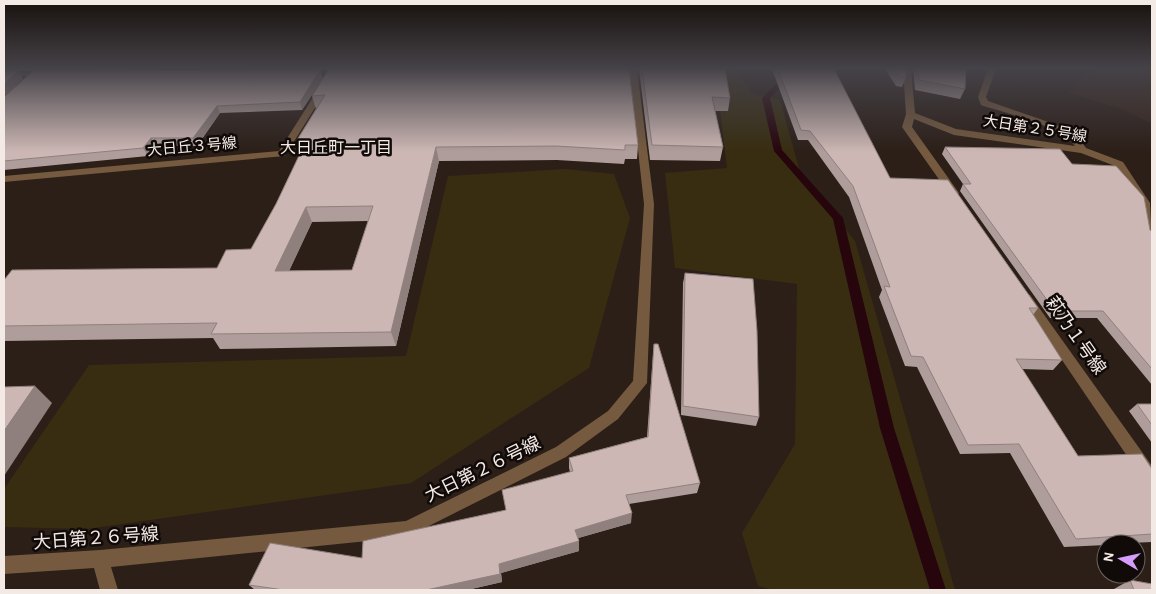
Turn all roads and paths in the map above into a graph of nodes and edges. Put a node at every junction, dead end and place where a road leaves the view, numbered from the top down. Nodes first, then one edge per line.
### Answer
1 (316, 97) edge
2 (636, 97) edge
3 (909, 97) edge
4 (982, 97) edge
5 (911, 114) junction
6 (1083, 150) junction
7 (4, 179) edge
8 (958, 200) edge
9 (1152, 237) edge
10 (1021, 290) edge
11 (1152, 478) edge
12 (100, 559) junction
13 (4, 565) edge
14 (109, 590) edge

1 - 7 street, 大日丘３号線
2 - 12 street, 大日第２６号線
3 - 5 street
4 - 6 street
5 - 6 street, 大日第２５号線
5 - 8 street
6 - 9 street, 大日第２５号線
10 - 11 street, 萩乃１号線
12 - 13 street, 大日第２６号線
12 - 14 street

